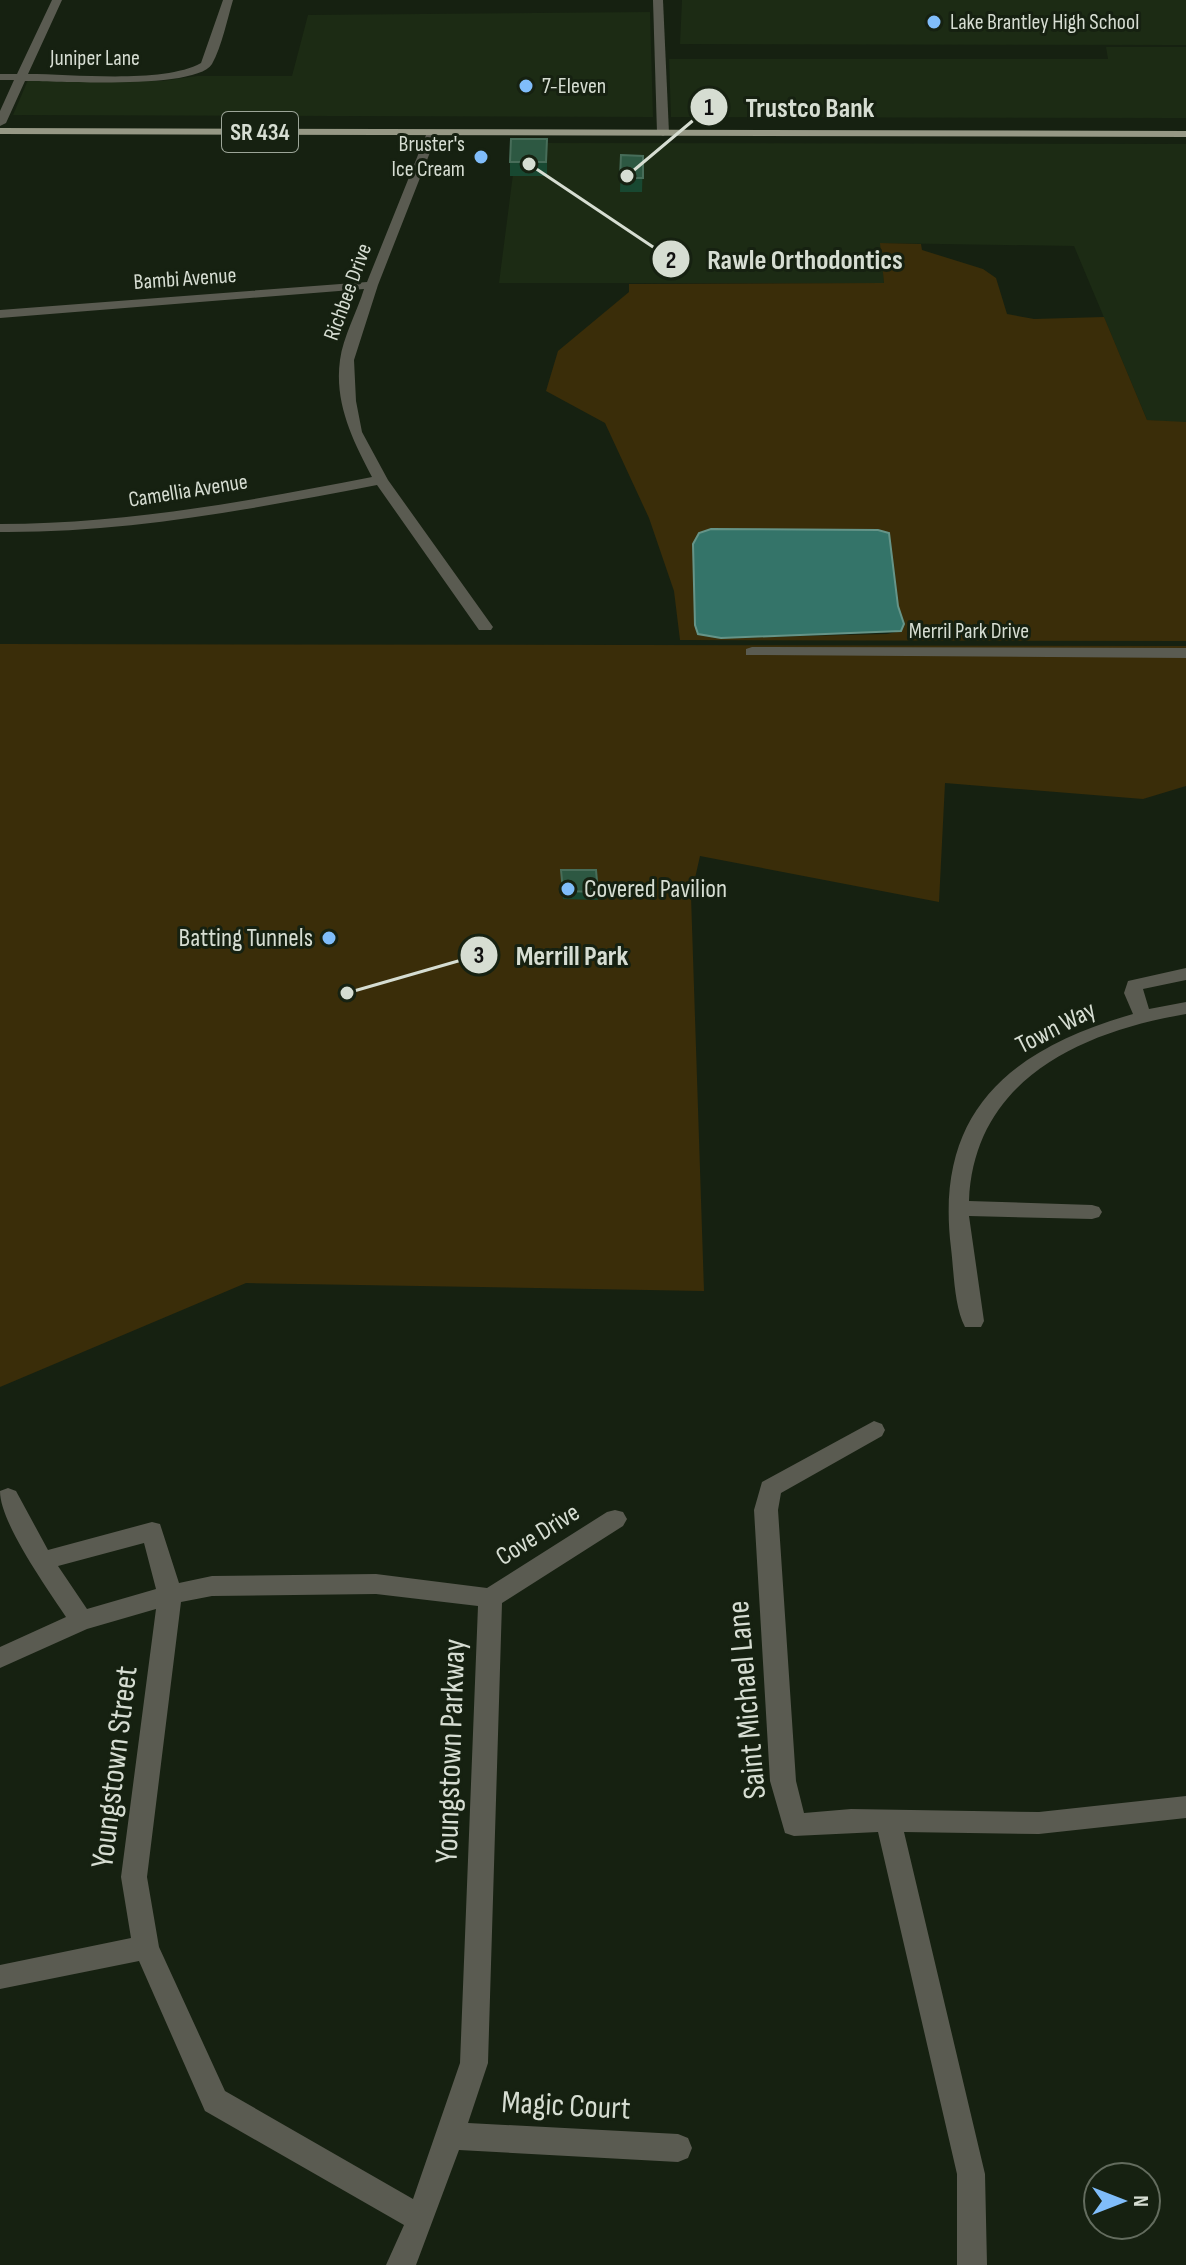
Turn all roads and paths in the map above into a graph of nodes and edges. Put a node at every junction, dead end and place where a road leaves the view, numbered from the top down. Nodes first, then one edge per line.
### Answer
1 (57, 0) edge
2 (228, 0) edge
3 (658, 0) edge
4 (0, 77) edge
5 (20, 77) junction
6 (0, 123) edge
7 (0, 131) edge
8 (432, 132) junction
9 (663, 133) junction
10 (1186, 134) edge
11 (372, 285) junction
12 (0, 314) edge
13 (381, 480) junction
14 (0, 528) edge
15 (485, 627) dead end
16 (752, 652) dead end
17 (1186, 653) edge
18 (1186, 974) edge
19 (1186, 1008) edge
20 (1144, 1016) junction
21 (960, 1208) junction
22 (1092, 1212) dead end
23 (973, 1321) dead end
24 (874, 1430) dead end
25 (8, 1497) dead end
26 (615, 1519) dead end
27 (42, 1561) junction
28 (170, 1595) junction
29 (490, 1598) junction
30 (81, 1621) junction
31 (0, 1658) edge
32 (1186, 1807) edge
33 (888, 1820) junction
34 (146, 1947) junction
35 (0, 1977) edge
36 (450, 2136) junction
37 (678, 2148) dead end
38 (421, 2219) junction
39 (401, 2265) edge
40 (972, 2265) edge

1 - 5 street
2 - 5 street, Juniper Lane
3 - 9 street
4 - 5 street, Juniper Lane
5 - 6 street
7 - 8 main road, SR 434
8 - 9 main road, SR 434
8 - 11 street, Richbee Drive
9 - 10 main road, SR 434
11 - 12 street, Bambi Avenue
11 - 13 street, Richbee Drive
13 - 14 street, Camellia Avenue
13 - 15 street, Richbee Drive
16 - 17 street, Merril Park Drive
18 - 20 street
19 - 20 street, Town Way
20 - 21 street, Town Way
21 - 22 street
21 - 23 street, Town Way
24 - 33 street, Saint Michael Lane
25 - 27 street
26 - 29 street, Cove Drive
27 - 28 street
27 - 30 street
28 - 29 street
28 - 30 street
28 - 34 street, Youngstown Street
29 - 36 street, Youngstown Parkway
30 - 31 street
32 - 33 street, Saint Michael Lane
33 - 40 street
34 - 35 street
34 - 38 street
36 - 37 street, Magic Court
36 - 38 street, Youngstown Parkway
38 - 39 street, Youngstown Parkway

